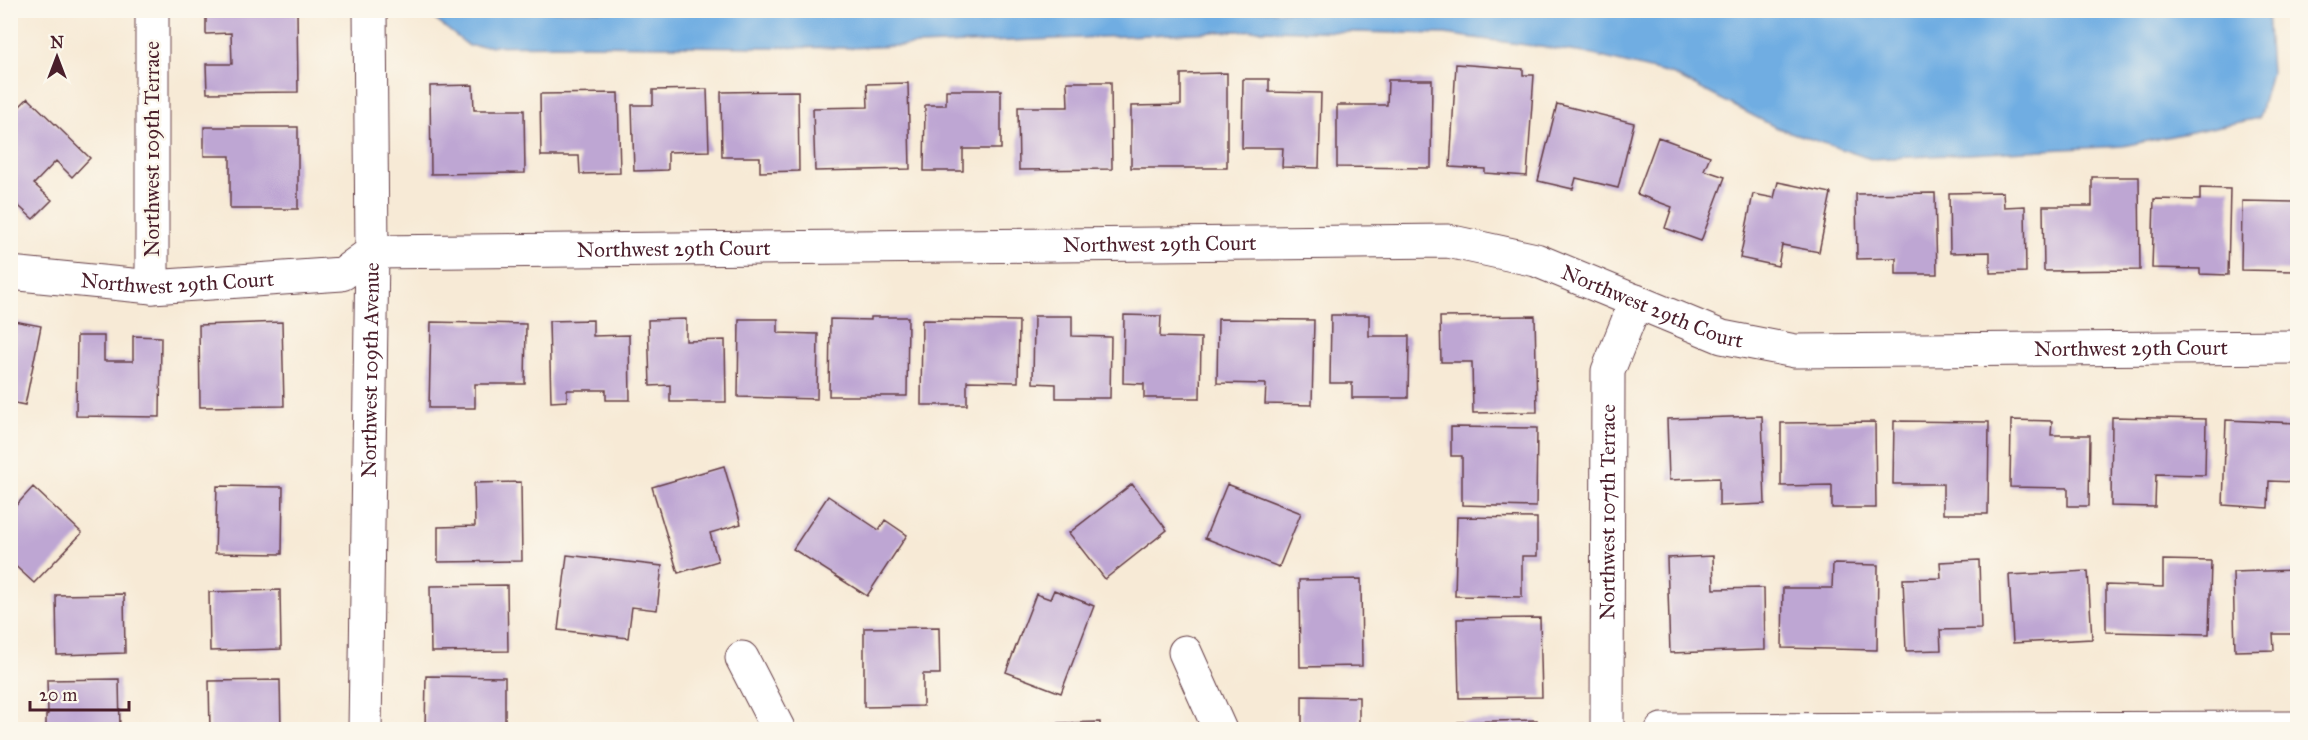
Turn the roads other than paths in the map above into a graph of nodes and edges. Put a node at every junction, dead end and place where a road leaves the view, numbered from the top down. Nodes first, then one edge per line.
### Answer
1 (152, 10) edge
2 (370, 10) edge
3 (372, 252) junction
4 (10, 273) edge
5 (152, 287) junction
6 (1636, 301) junction
7 (2298, 347) edge
8 (1185, 652) dead end
9 (742, 658) dead end
10 (2298, 728) edge
11 (365, 729) edge
12 (779, 729) edge
13 (1220, 729) edge
14 (1606, 729) edge
15 (1662, 729) edge

1 - 5 street, Northwest 109th Terrace
2 - 3 street, Northwest 109th Avenue
3 - 5 street, Northwest 29th Court
3 - 6 street, Northwest 29th Court
3 - 11 street, Northwest 109th Avenue
4 - 5 street, Northwest 29th Court
6 - 7 street, Northwest 29th Court
6 - 14 street, Northwest 107th Terrace
8 - 13 street
9 - 12 street
10 - 15 street

